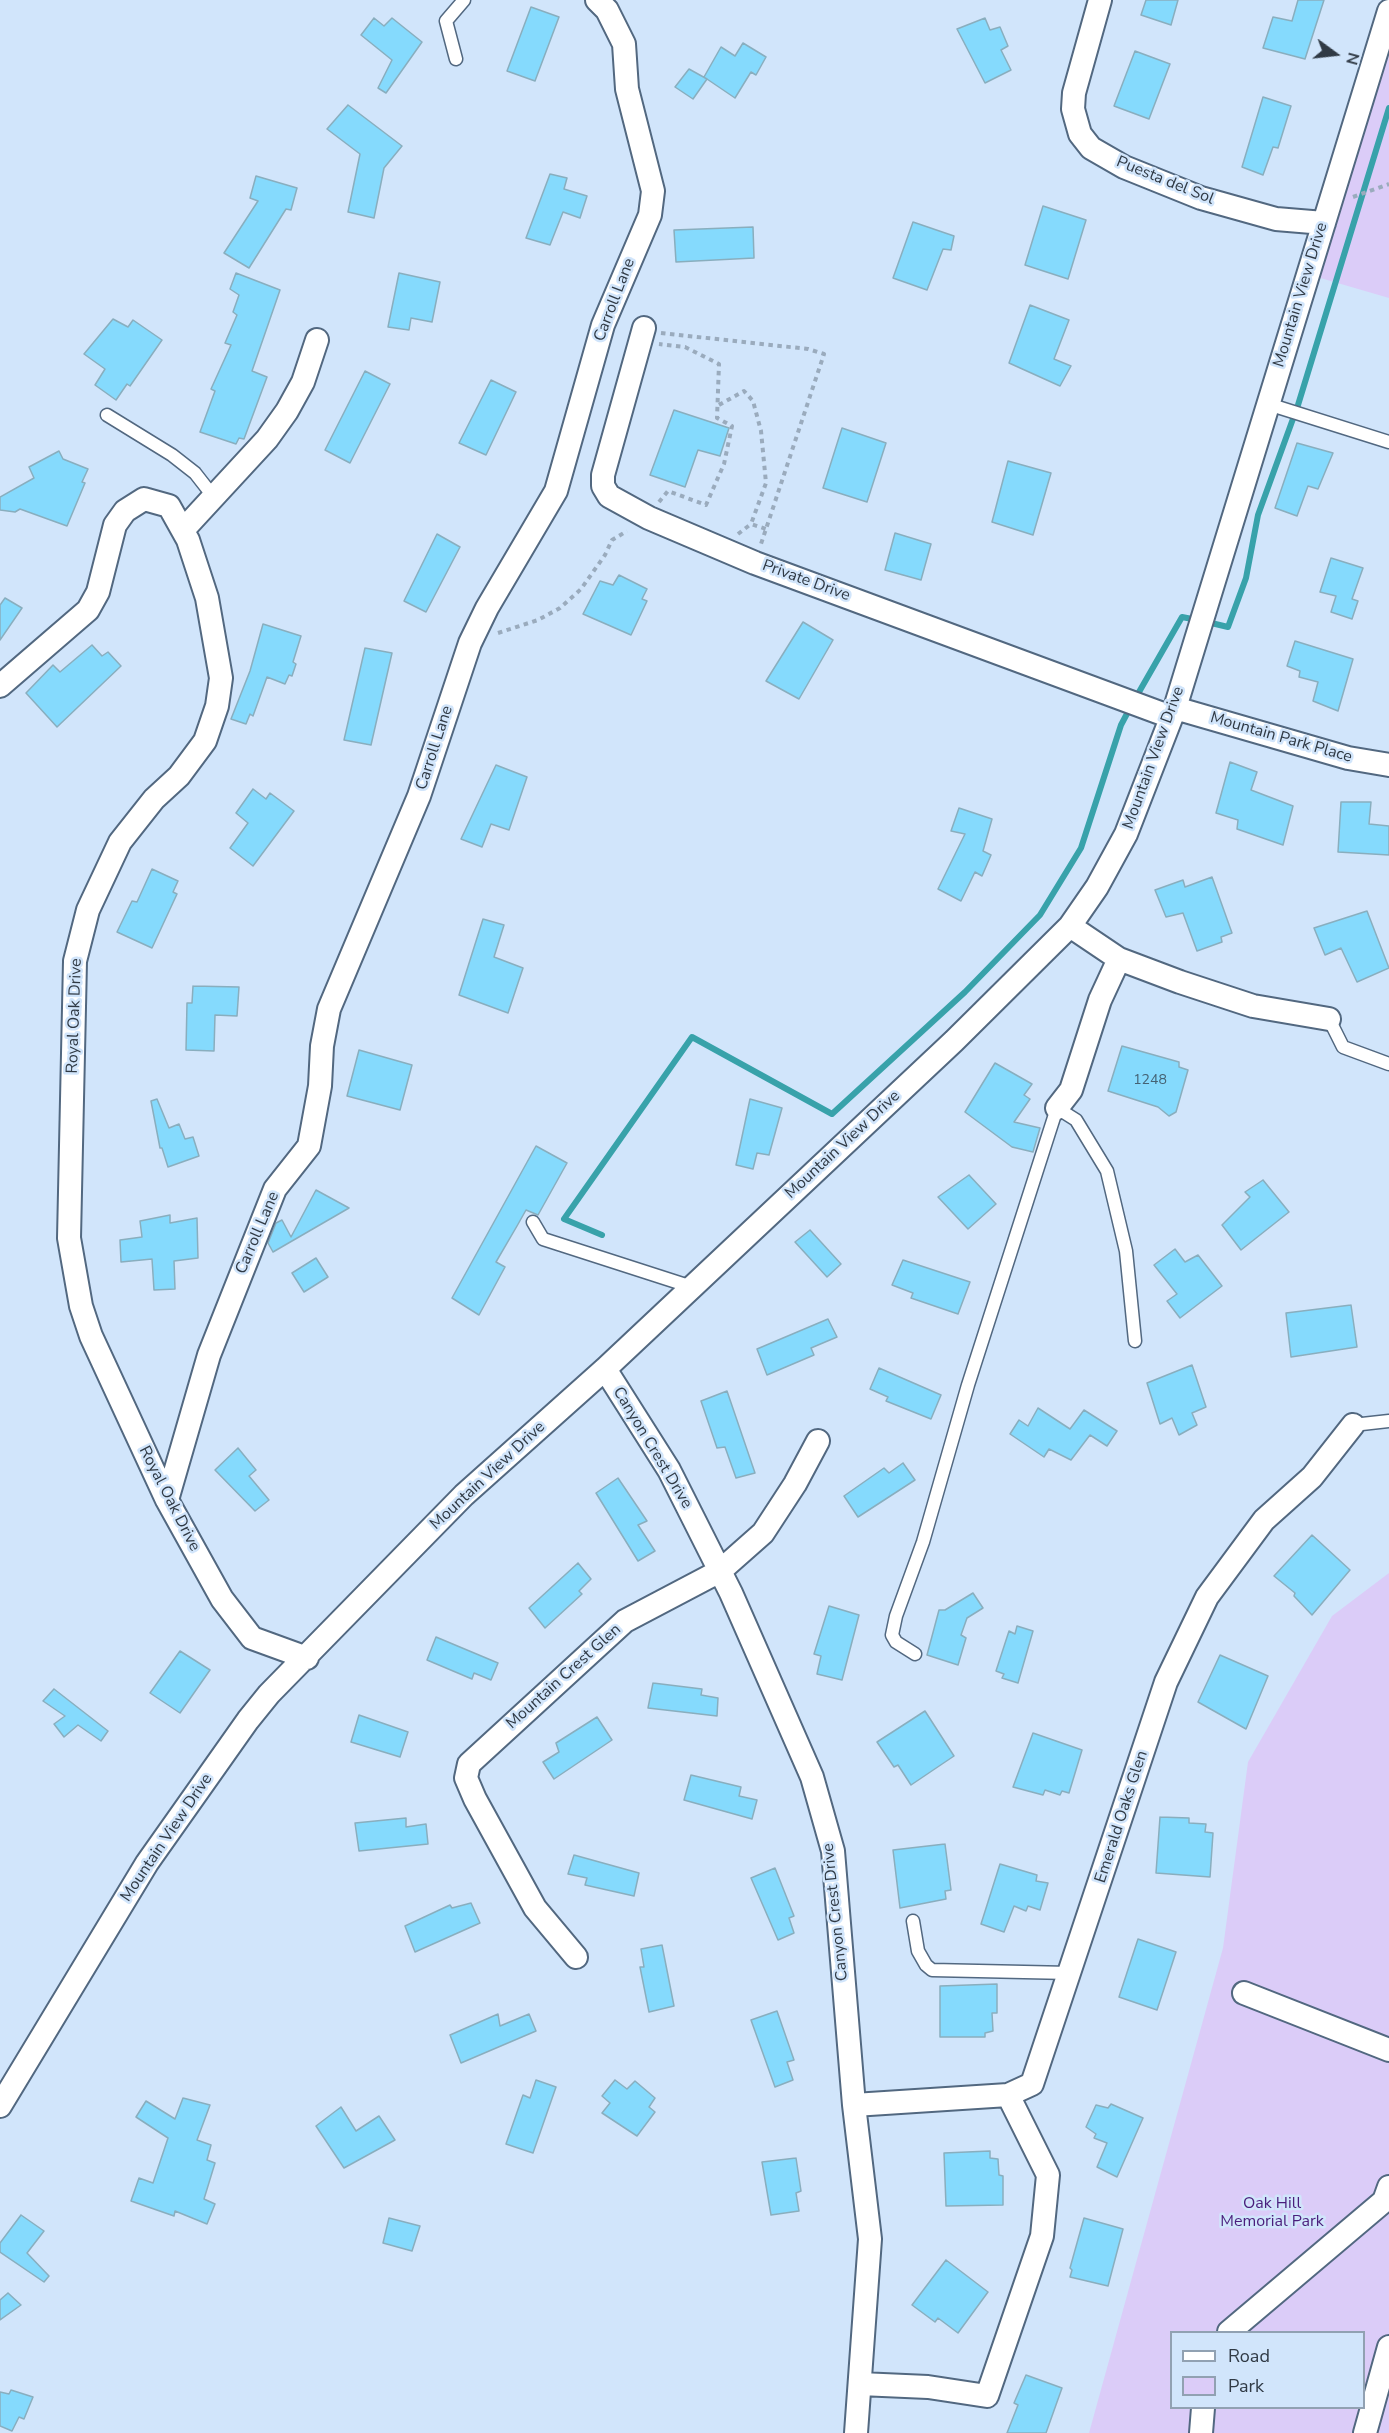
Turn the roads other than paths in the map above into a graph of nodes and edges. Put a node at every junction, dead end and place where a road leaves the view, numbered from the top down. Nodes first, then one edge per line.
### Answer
1 (464, 0) edge
2 (597, 0) edge
3 (1100, 0) edge
4 (1389, 11) edge
5 (456, 59) dead end
6 (1327, 213) junction
7 (650, 336) road end
8 (317, 340) dead end
9 (1268, 404) junction
10 (107, 415) dead end
11 (1389, 442) edge
12 (213, 496) junction
13 (183, 530) junction
14 (0, 686) edge
15 (1173, 712) junction
16 (1389, 765) edge
17 (1070, 926) junction
18 (1119, 958) junction
19 (1329, 1019) joint
20 (1389, 1064) edge
21 (1057, 1108) junction
22 (532, 1222) dead end
23 (692, 1287) junction
24 (1135, 1341) dead end
25 (605, 1369) junction
26 (1389, 1421) edge
27 (1353, 1425) joint
28 (818, 1441) dead end
29 (167, 1500) junction
30 (720, 1571) junction
31 (915, 1654) dead end
32 (307, 1658) junction
33 (913, 1921) dead end
34 (576, 1957) dead end
35 (1070, 1973) junction
36 (1244, 1993) dead end
37 (1389, 2050) edge
38 (1008, 2095) junction
39 (854, 2105) junction
40 (0, 2106) edge
41 (1387, 2197) edge
42 (1230, 2331) edge
43 (1389, 2347) edge
44 (860, 2384) junction
45 (1203, 2409) edge
46 (856, 2433) edge
47 (1201, 2433) edge
48 (1365, 2433) edge

1 - 5 lane
2 - 29 street, Carroll Lane
3 - 6 street, Puesta del Sol
4 - 6 street, Mountain View Drive
6 - 9 street, Mountain View Drive
7 - 15 street, Private Drive
8 - 12 street
9 - 11 lane
9 - 15 street, Mountain View Drive
10 - 12 lane
12 - 13 street
13 - 14 street, Royal Oak Drive
13 - 29 street, Royal Oak Drive
15 - 16 street, Mountain Park Place
15 - 17 street, Mountain View Drive
17 - 18 street
17 - 23 street, Mountain View Drive
18 - 19 street
18 - 21 street
19 - 20 lane
21 - 24 lane
21 - 31 lane
22 - 23 lane
23 - 25 street, Mountain View Drive
25 - 30 street, Canyon Crest Drive
25 - 32 street, Mountain View Drive
26 - 27 lane
27 - 35 street, Emerald Oaks Glen
28 - 30 street, Mountain Crest Glen
29 - 32 street, Royal Oak Drive
30 - 34 street, Mountain Crest Glen
30 - 39 street, Canyon Crest Drive
32 - 40 street, Mountain View Drive
33 - 35 lane
35 - 38 street, Emerald Oaks Glen
36 - 37 street
38 - 39 street, Emerald Oaks Glen
38 - 44 street
39 - 44 street, Canyon Crest Drive
41 - 42 street
43 - 48 street
44 - 46 street, Canyon Crest Drive
45 - 47 street

